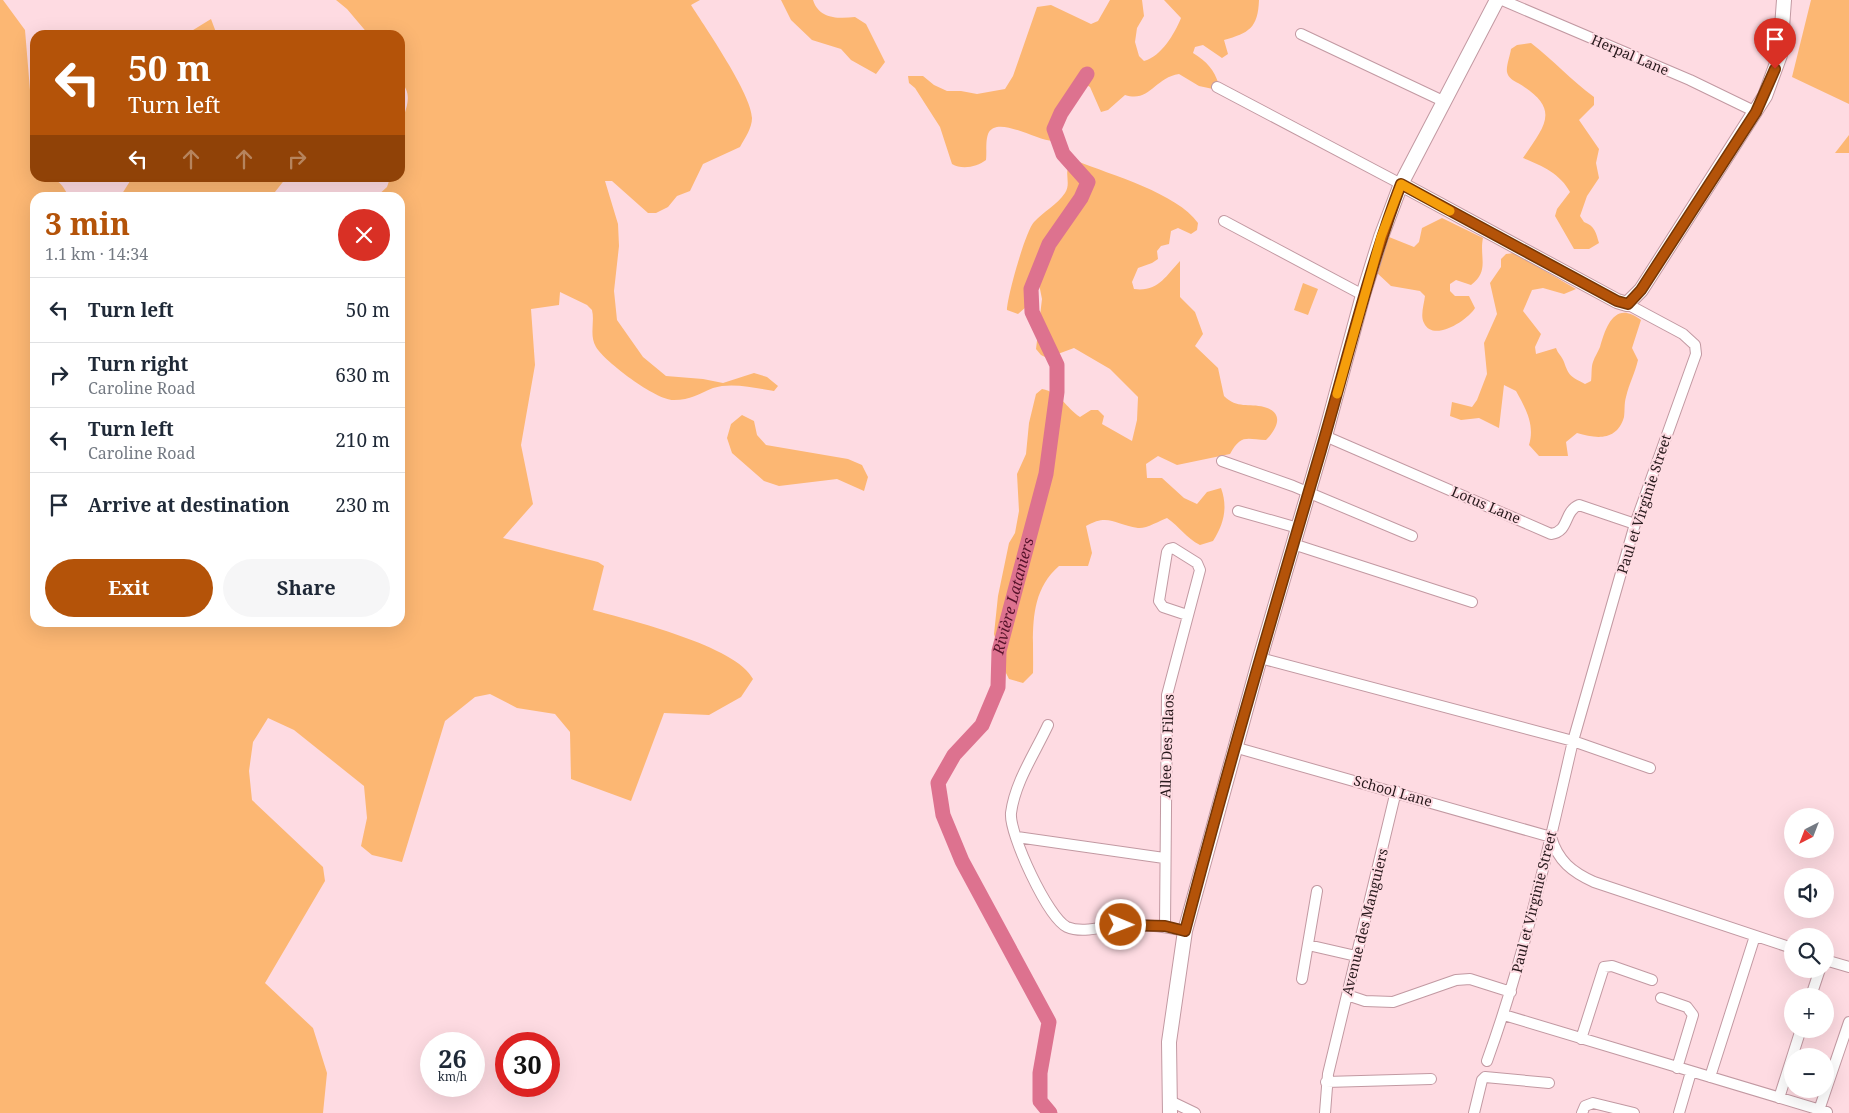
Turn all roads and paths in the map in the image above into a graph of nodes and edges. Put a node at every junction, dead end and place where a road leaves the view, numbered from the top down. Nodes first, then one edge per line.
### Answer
1 (1497, 0) edge
2 (1502, 0) edge
3 (1784, 0) edge
4 (1301, 34) dead end
5 (1217, 87) dead end
6 (1443, 101) junction
7 (1756, 112) junction
8 (1401, 184) junction
9 (1224, 221) dead end
10 (1363, 295) junction
11 (1628, 304) junction
12 (1325, 436) junction
13 (1222, 461) dead end
14 (1308, 494) junction
15 (1238, 512) dead end
16 (1635, 524) junction
17 (1298, 528) junction
18 (1412, 536) dead end
19 (1293, 544) junction
20 (1472, 602) dead end
21 (1187, 614) junction
22 (1260, 658) junction
23 (1048, 726) dead end
24 (1573, 741) junction
25 (1234, 747) junction
26 (1650, 768) dead end
27 (1396, 791) junction
28 (1017, 837) junction
29 (1551, 837) junction
30 (1164, 858) junction
31 (1317, 891) dead end
32 (1165, 926) junction
33 (1185, 931) junction
34 (1755, 936) junction
35 (1308, 945) junction
36 (1784, 945) edge
37 (1356, 956) junction
38 (1834, 963) edge
39 (1849, 967) edge
40 (1302, 979) dead end
41 (1652, 980) dead end
42 (1511, 992) junction
43 (1347, 995) junction
44 (1661, 998) dead end
45 (1504, 1014) junction
46 (1849, 1022) edge
47 (1798, 1038) edge
48 (1581, 1039) junction
49 (1487, 1061) dead end
50 (1677, 1068) junction
51 (1691, 1072) junction
52 (1710, 1077) junction
53 (1327, 1078) junction
54 (1431, 1079) dead end
55 (1549, 1083) dead end
56 (1779, 1098) junction
57 (1170, 1107) edge
58 (1822, 1112) edge
59 (1194, 1113) edge
60 (1325, 1113) edge
61 (1474, 1113) edge
62 (1582, 1113) edge
63 (1634, 1113) edge
64 (1678, 1113) edge

1 - 6 main road
2 - 7 street, Herpal Lane
3 - 7 main road
4 - 6 street
5 - 8 street
6 - 8 main road
7 - 11 main road
8 - 10 main road
8 - 11 main road
9 - 10 street
10 - 12 main road
11 - 16 street, Paul et Virginie Street
12 - 14 main road
12 - 16 street, Lotus Lane
13 - 14 street
14 - 17 main road
14 - 18 street
15 - 17 street
16 - 24 street, Paul et Virginie Street
17 - 19 main road
19 - 20 street
19 - 22 main road
21 - 21 street, Allee Des Filaos
21 - 30 street, Allee Des Filaos
22 - 24 street
22 - 25 main road
23 - 28 street
24 - 26 street
24 - 29 street, Paul et Virginie Street
25 - 27 street, School Lane
25 - 33 main road
27 - 29 street, School Lane
27 - 37 street, Avenue des Manguiers
28 - 30 street
28 - 32 street
29 - 34 street
29 - 42 street, Paul et Virginie Street
30 - 32 street, Allee Des Filaos
31 - 35 street
32 - 33 street
33 - 57 main road
34 - 36 street
34 - 52 street
35 - 37 street
35 - 40 street
37 - 43 street, Avenue des Manguiers
38 - 39 street
41 - 48 street
42 - 43 street
42 - 45 street, Paul et Virginie Street
43 - 53 street, Avenue des Manguiers
44 - 50 street
45 - 48 street
45 - 49 street, Paul et Virginie Street
46 - 58 street
47 - 56 street
48 - 50 street
50 - 51 street
51 - 52 street
51 - 64 street
52 - 56 street
53 - 54 street
53 - 60 street, Avenue des Manguiers
55 - 61 street
56 - 58 street
57 - 59 street
62 - 63 street

